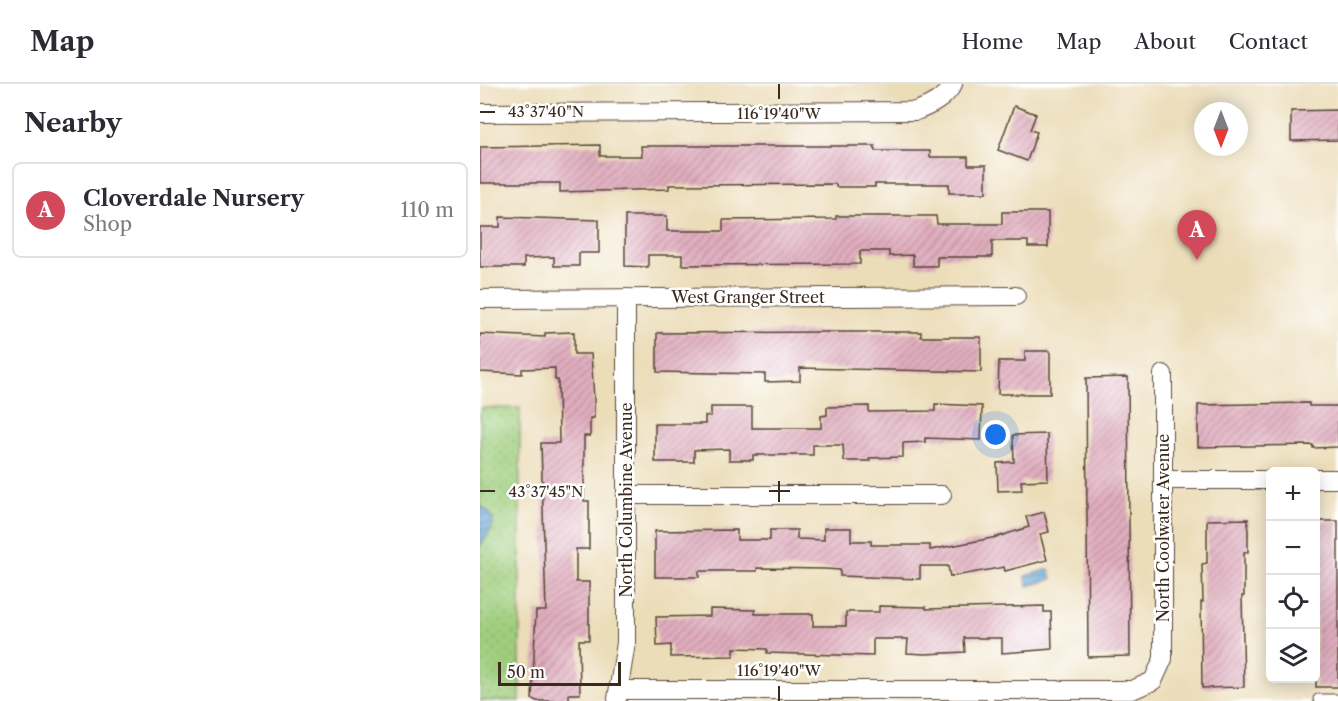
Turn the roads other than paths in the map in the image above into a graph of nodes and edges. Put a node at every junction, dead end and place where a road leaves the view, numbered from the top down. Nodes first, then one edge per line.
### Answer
1 (950, 89) edge
2 (480, 113) edge
3 (1016, 296) dead end
4 (626, 298) junction
5 (480, 299) edge
6 (1163, 374) dead end
7 (1320, 479) edge
8 (1338, 479) edge
9 (1163, 480) junction
10 (1266, 480) edge
11 (626, 495) junction
12 (942, 495) dead end
13 (870, 695) edge
14 (618, 696) edge
15 (1318, 699) dead end
16 (1338, 699) edge

1 - 2 street
3 - 4 street, West Granger Street
4 - 5 street, West Granger Street
4 - 11 street, North Columbine Avenue
6 - 9 street, North Coolwater Avenue
7 - 8 street
9 - 10 street
9 - 13 street, North Coolwater Avenue
11 - 12 street
11 - 14 street, North Columbine Avenue
13 - 14 street
15 - 16 lane

